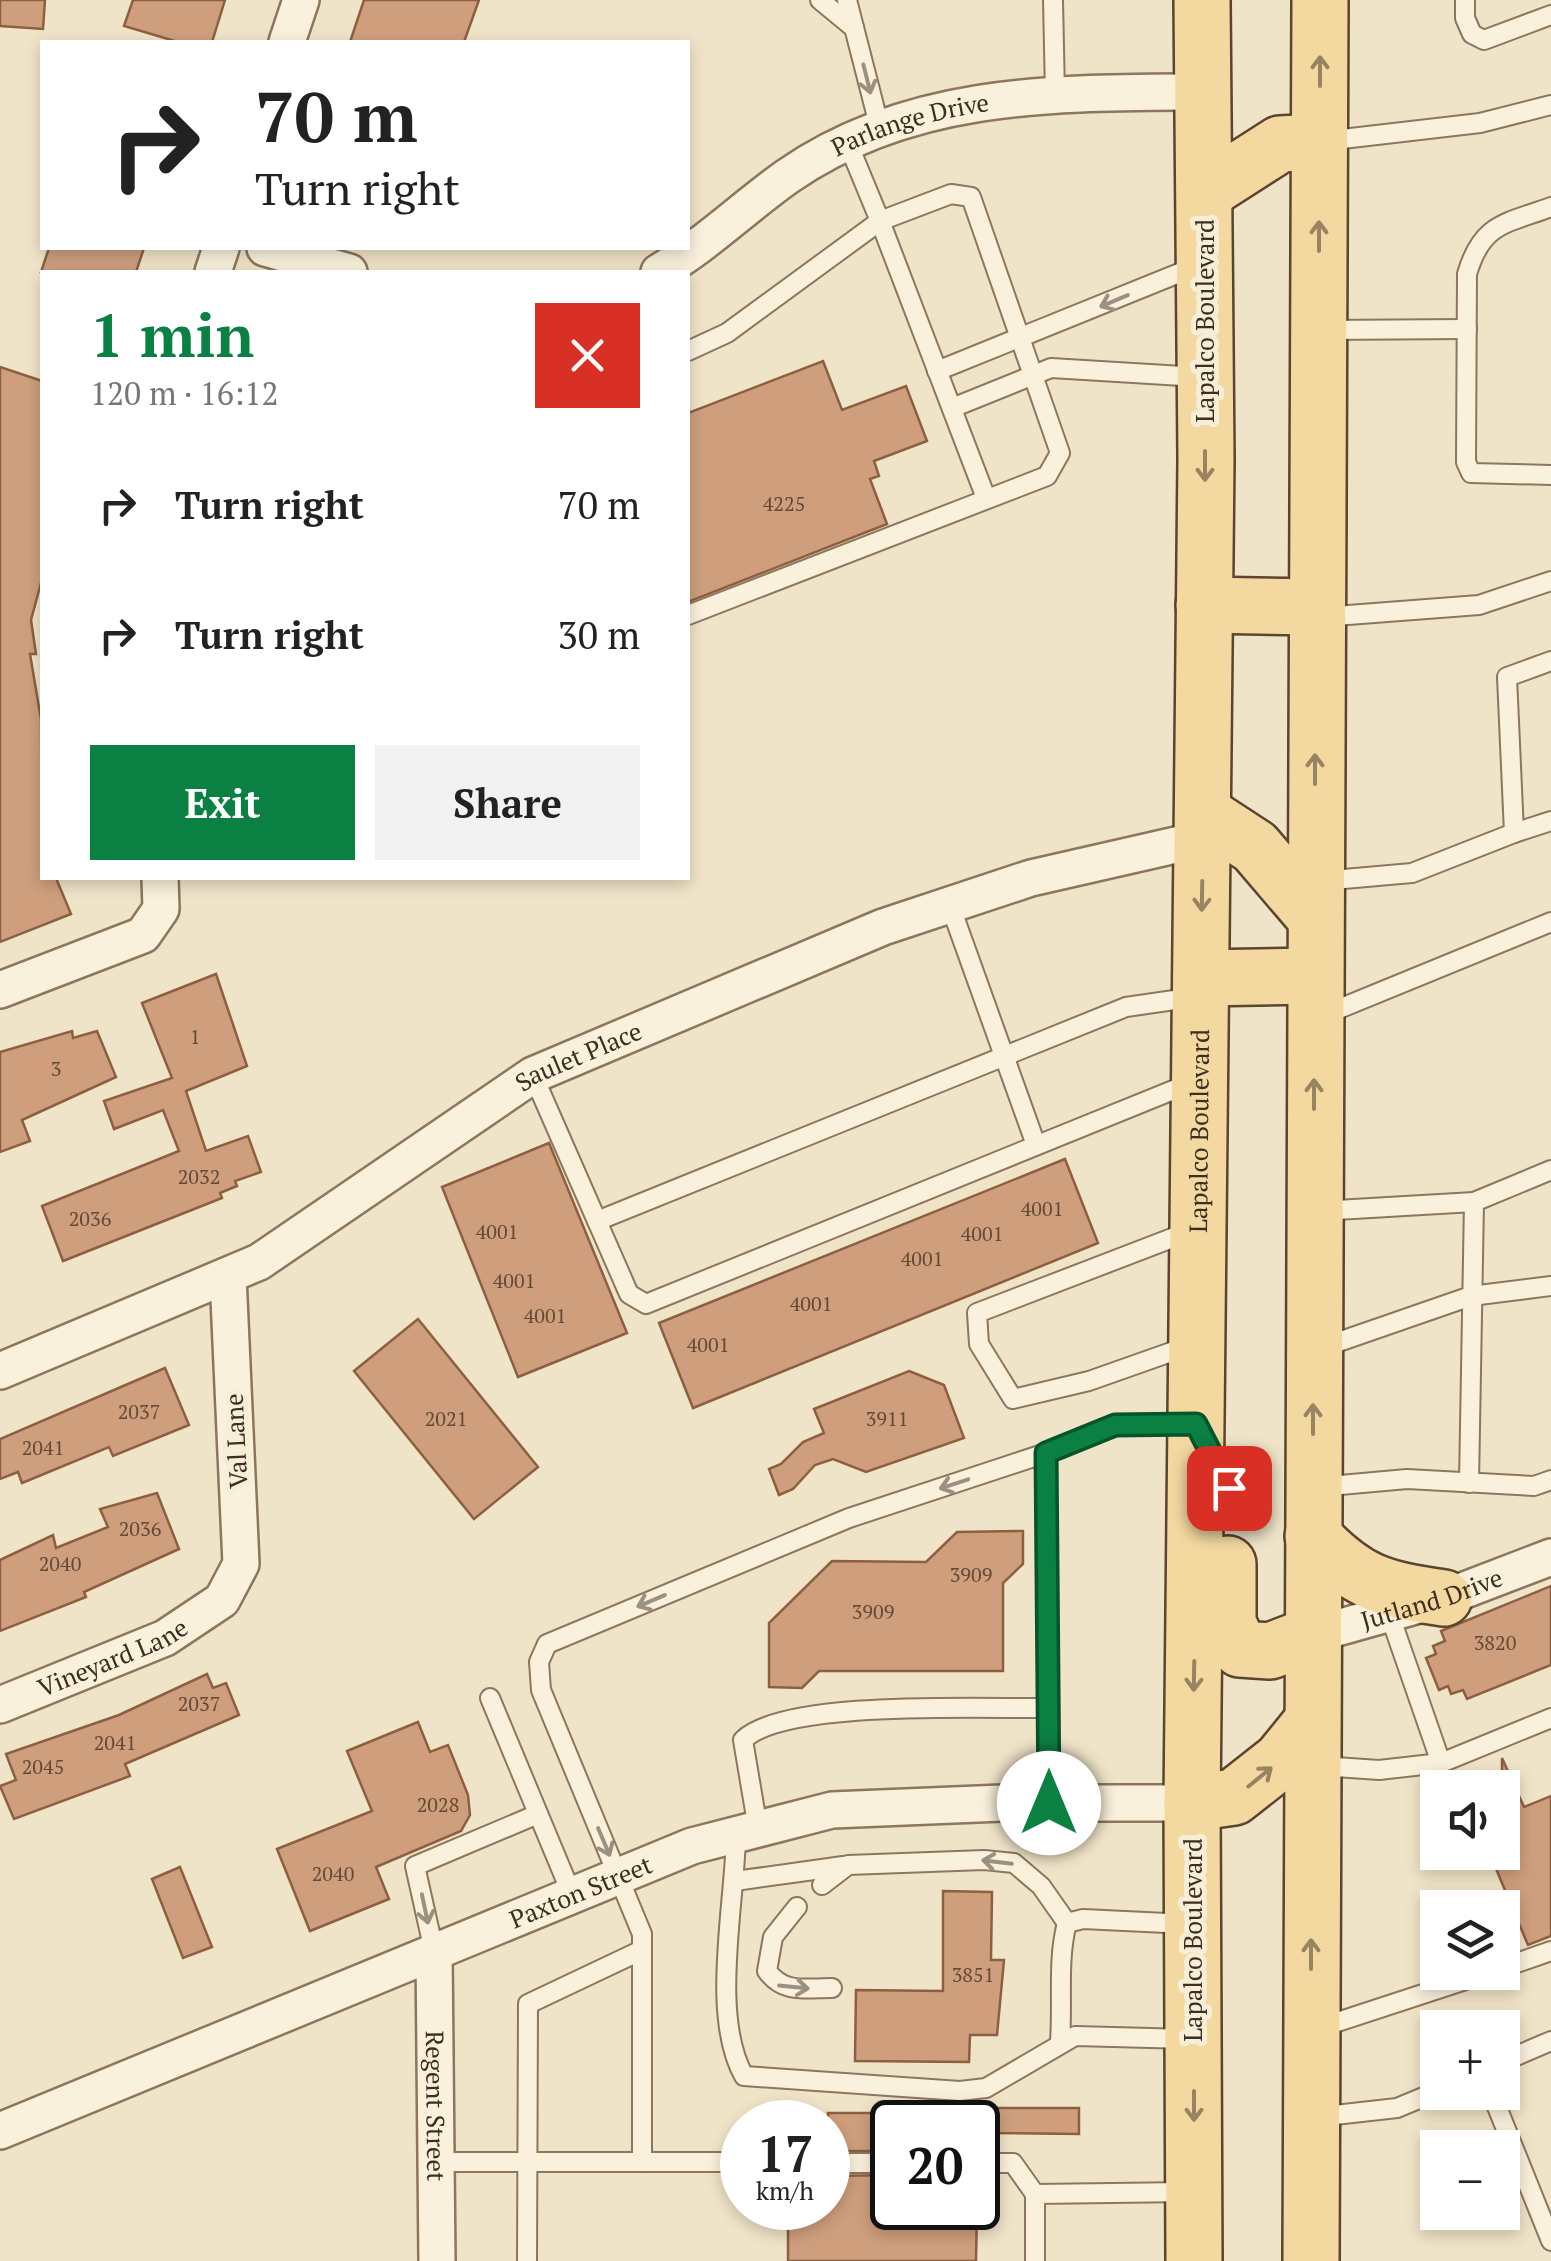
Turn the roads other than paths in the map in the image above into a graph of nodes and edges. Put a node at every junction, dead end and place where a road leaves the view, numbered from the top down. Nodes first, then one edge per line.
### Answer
1 (301, 0) edge
2 (820, 0) edge
3 (848, 0) edge
4 (1054, 0) edge
5 (1202, 0) edge
6 (1320, 0) edge
7 (1465, 0) edge
8 (1547, 0) edge
9 (1551, 12) edge
10 (855, 29) junction
11 (289, 40) edge
12 (1202, 92) junction
13 (1055, 94) junction
14 (1551, 105) edge
15 (863, 135) junction
16 (1320, 142) junction
17 (1205, 192) junction
18 (1551, 206) edge
19 (880, 221) junction
20 (272, 250) edge
21 (1204, 263) junction
22 (342, 270) edge
23 (662, 270) edge
24 (1318, 330) junction
25 (1467, 330) junction
26 (1022, 338) junction
27 (690, 350) edge
28 (938, 371) junction
29 (1034, 375) junction
30 (1205, 377) junction
31 (952, 408) junction
32 (1551, 474) edge
33 (986, 498) junction
34 (1551, 581) edge
35 (1204, 605) junction
36 (1316, 612) junction
37 (690, 614) edge
38 (1551, 660) edge
39 (1551, 821) edge
40 (1202, 826) junction
41 (1514, 834) junction
42 (160, 893) edge
43 (1314, 899) junction
44 (950, 905) junction
45 (1551, 922) edge
46 (1201, 987) junction
47 (0, 990) edge
48 (1314, 998) junction
49 (1004, 1058) junction
50 (532, 1075) junction
51 (1200, 1079) junction
52 (1036, 1146) junction
53 (1551, 1170) edge
54 (1474, 1202) junction
55 (1314, 1211) junction
56 (597, 1221) junction
57 (1198, 1228) junction
58 (228, 1276) junction
59 (1551, 1286) edge
60 (1471, 1296) junction
61 (1197, 1342) junction
62 (1314, 1350) junction
63 (0, 1371) edge
64 (1196, 1424) junction
65 (1046, 1453) junction
66 (1551, 1480) edge
67 (1469, 1483) junction
68 (1313, 1512) junction
69 (1551, 1557) edge
70 (1444, 1598) junction
71 (222, 1600) joint
72 (1390, 1613) junction
73 (1312, 1635) junction
74 (490, 1698) dead end
75 (0, 1705) edge
76 (1049, 1708) junction
77 (1551, 1718) edge
78 (1311, 1744) junction
79 (1441, 1763) junction
80 (1049, 1803) junction
81 (1192, 1803) junction
82 (538, 1814) junction
83 (747, 1832) junction
84 (848, 1866) junction
85 (618, 1876) junction
86 (735, 1881) junction
87 (822, 1885) dead end
88 (572, 1895) junction
89 (796, 1907) dead end
90 (1067, 1923) junction
91 (1193, 1924) junction
92 (642, 1950) junction
93 (1551, 1950) edge
94 (434, 1951) junction
95 (1520, 1961) edge
96 (832, 1988) dead end
97 (1434, 1990) edge
98 (1311, 2030) junction
99 (1194, 2039) junction
100 (1551, 2040) edge
101 (1060, 2041) junction
102 (1520, 2054) edge
103 (1420, 2098) edge
104 (1498, 2110) edge
105 (1311, 2117) junction
106 (0, 2132) edge
107 (436, 2162) junction
108 (528, 2162) junction
109 (642, 2162) junction
110 (720, 2162) edge
111 (1000, 2163) edge
112 (1194, 2192) junction
113 (1035, 2194) junction
114 (1551, 2241) edge
115 (438, 2261) edge
116 (527, 2261) edge
117 (1035, 2261) edge
118 (1194, 2261) edge
119 (1311, 2261) edge

1 - 11 street
2 - 10 lane
3 - 10 lane
4 - 13 lane
5 - 12 main road, Lapalco Boulevard
16 -> 6 main road
7 - 9 lane
8 - 9 lane
10 -> 15 lane
12 - 13 street, Parlange Drive
12 - 17 main road, Lapalco Boulevard
13 - 15 street, Parlange Drive
14 - 16 lane
15 - 19 lane
15 - 23 street, Parlange Drive
16 - 17 main road
24 -> 16 main road
17 - 21 main road, Lapalco Boulevard
18 - 25 lane
19 - 26 lane
19 - 27 lane
19 - 28 lane
20 - 22 street
21 -> 26 lane
21 - 30 main road, Lapalco Boulevard
24 - 25 lane
24 - 36 main road
25 - 32 lane
26 - 28 lane
26 - 29 lane
28 - 31 lane
29 - 30 lane
29 - 31 lane
29 - 33 lane
30 -> 35 main road, Lapalco Boulevard
31 - 33 lane
33 - 37 lane
34 - 36 lane
35 - 36 main road
35 - 40 main road, Lapalco Boulevard
43 -> 36 main road
38 - 41 lane
39 - 41 lane
40 - 43 main road
40 - 44 street, Saulet Place
40 -> 46 main road, Lapalco Boulevard
41 - 43 lane
42 - 47 street
43 - 48 main road
44 - 49 lane
44 - 50 street, Saulet Place
45 - 48 lane
46 - 48 main road
46 - 49 lane
46 - 51 main road, Lapalco Boulevard
55 -> 48 main road
49 - 52 lane
49 - 56 lane
50 - 56 lane
50 - 58 street, Saulet Place
51 - 52 lane
51 - 57 main road, Lapalco Boulevard
52 - 56 lane
53 - 54 lane
54 - 55 lane
54 - 60 lane
55 - 62 main road
57 - 61 main road, Lapalco Boulevard
57 - 61 lane
58 - 63 street, Saulet Place
58 - 71 street, Val Lane
59 - 60 lane
60 - 62 lane
60 - 67 lane
61 - 64 main road, Lapalco Boulevard
68 -> 62 main road
64 - 65 lane
64 - 73 main road
64 -> 81 main road, Lapalco Boulevard
65 - 76 lane
65 -> 85 lane
66 - 67 lane
67 - 68 lane
68 - 70 main road
68 - 73 main road
69 - 70 street, Jutland Drive
70 - 72 street, Jutland Drive
71 - 75 street, Vineyard Lane
72 - 73 street, Jutland Drive
72 - 79 lane
73 - 78 main road
74 - 82 lane
76 - 80 lane
76 - 83 lane
77 - 79 lane
78 - 79 lane
81 -> 78 main road
98 -> 78 main road
80 - 81 street, Paxton Street
80 - 83 street, Paxton Street
81 - 91 main road, Lapalco Boulevard
82 - 88 lane
82 -> 94 lane
83 - 85 street, Paxton Street
83 - 86 lane
84 - 86 lane
84 - 87 lane
90 -> 84 lane
85 - 88 street, Paxton Street
85 - 92 lane
86 - 101 lane
88 - 94 street, Paxton Street
89 -> 96 lane
90 - 91 lane
90 - 101 lane
91 - 99 main road, Lapalco Boulevard
92 - 108 lane
92 - 109 lane
93 - 95 lane
94 - 106 street, Paxton Street
94 - 107 street, Regent Street
97 - 98 lane
98 - 105 main road
99 - 101 lane
99 -> 112 main road, Lapalco Boulevard
100 - 102 lane
103 - 105 lane
104 - 114 lane
105 - 119 main road
107 - 108 lane
107 - 115 street, Regent Street
108 - 109 lane
108 - 116 lane
109 - 110 lane
111 - 113 lane
112 - 113 lane
112 - 118 main road, Lapalco Boulevard
113 - 117 lane

